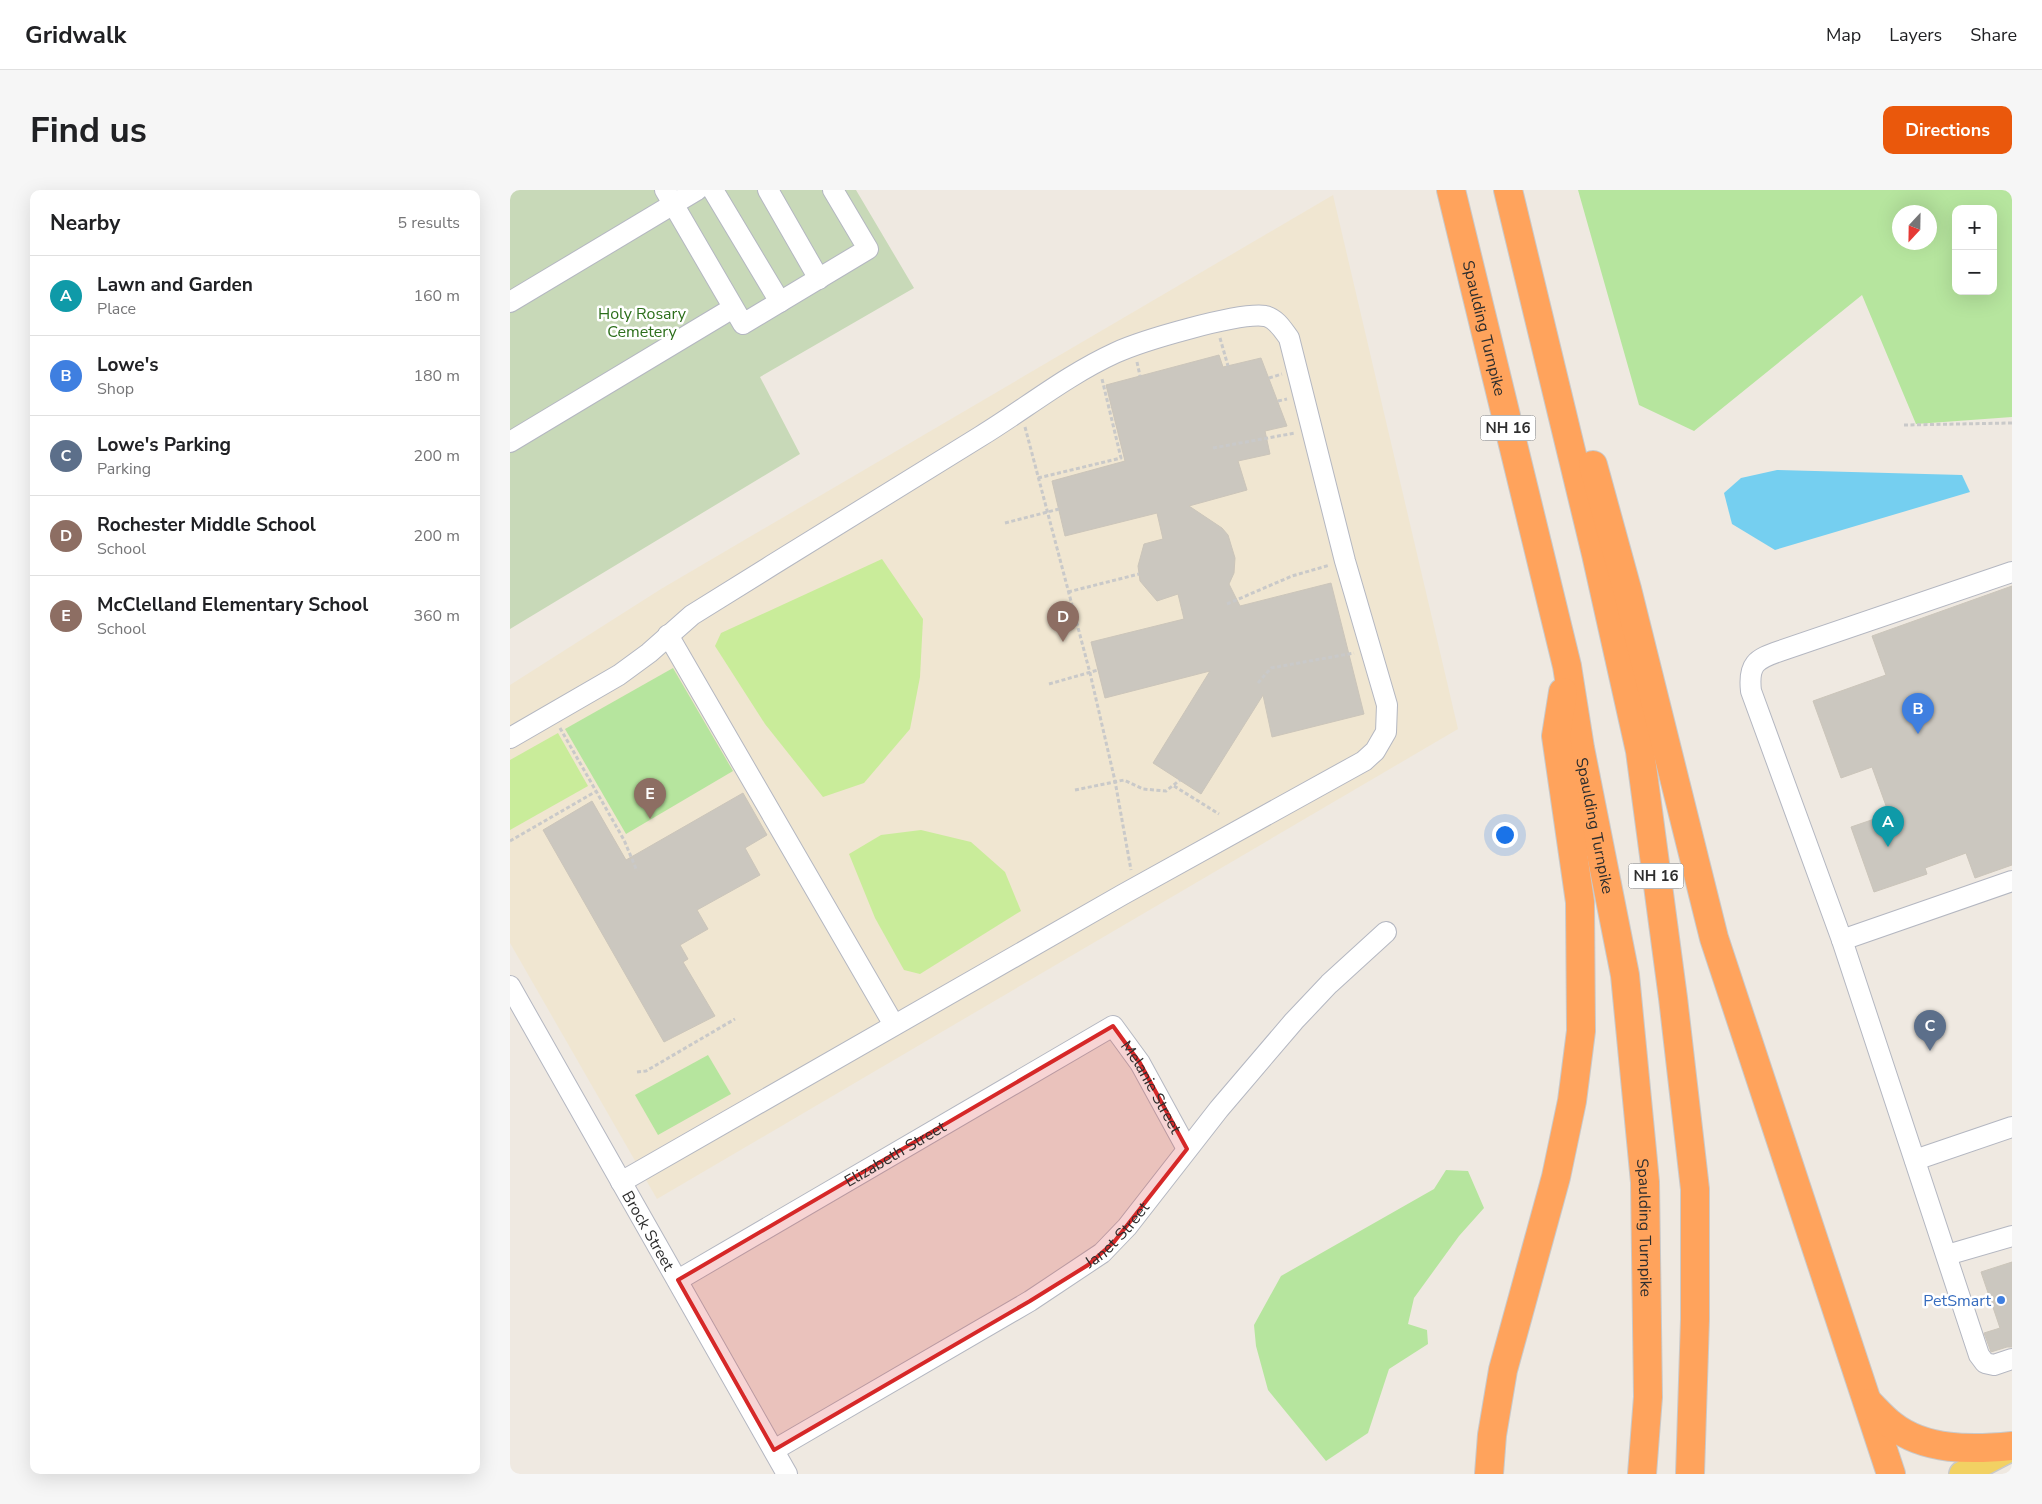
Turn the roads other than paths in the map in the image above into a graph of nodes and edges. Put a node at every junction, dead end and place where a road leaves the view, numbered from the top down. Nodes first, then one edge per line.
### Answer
1 (697, 190) edge
2 (713, 190) edge
3 (768, 190) edge
4 (833, 190) edge
5 (1451, 190) edge
6 (1508, 190) edge
7 (669, 197) edge
8 (819, 278) junction
9 (1531, 289) junction
10 (510, 302) edge
11 (780, 302) junction
12 (733, 308) junction
13 (510, 442) edge
14 (2012, 572) edge
15 (668, 635) junction
16 (1567, 666) junction
17 (510, 738) edge
18 (2012, 881) edge
19 (1386, 932) dead end
20 (1842, 940) junction
21 (510, 986) edge
22 (894, 1025) junction
23 (1113, 1026) joint
24 (2012, 1127) edge
25 (1187, 1149) junction
26 (1915, 1160) junction
27 (621, 1182) junction
28 (2012, 1236) edge
29 (1946, 1255) junction
30 (678, 1280) junction
31 (2012, 1359) edge
32 (1866, 1400) junction
33 (2012, 1447) edge
34 (774, 1450) junction
35 (787, 1474) edge
36 (1489, 1474) edge
37 (1642, 1474) edge
38 (1690, 1474) edge
39 (1891, 1474) edge
40 (1962, 1474) edge

1 - 7 street
2 - 11 street
3 - 8 street
4 - 8 street
5 - 16 highway, Spaulding Turnpike / NH 16
6 - 9 highway, NH 16
7 - 10 street
7 - 12 street
8 - 11 street
9 - 32 highway
9 - 38 highway, NH 16
11 - 12 street
12 - 13 street
14 - 20 street
15 - 17 street
15 - 22 street
15 - 22 street
16 - 36 highway
16 - 37 highway, Spaulding Turnpike / NH 16
18 - 20 street
19 - 25 street, Janet Street
20 - 26 street
21 - 27 street, Brock Street
22 - 27 street
23 - 25 street, Melanie Street
23 - 30 street, Elizabeth Street
24 - 26 street
25 - 34 street, Janet Street
26 - 29 street
27 - 30 street, Brock Street
28 - 29 street
29 - 31 street
30 - 34 street, Brock Street
32 - 33 highway
32 - 39 highway
33 - 40 main road
34 - 35 street, Brock Street

